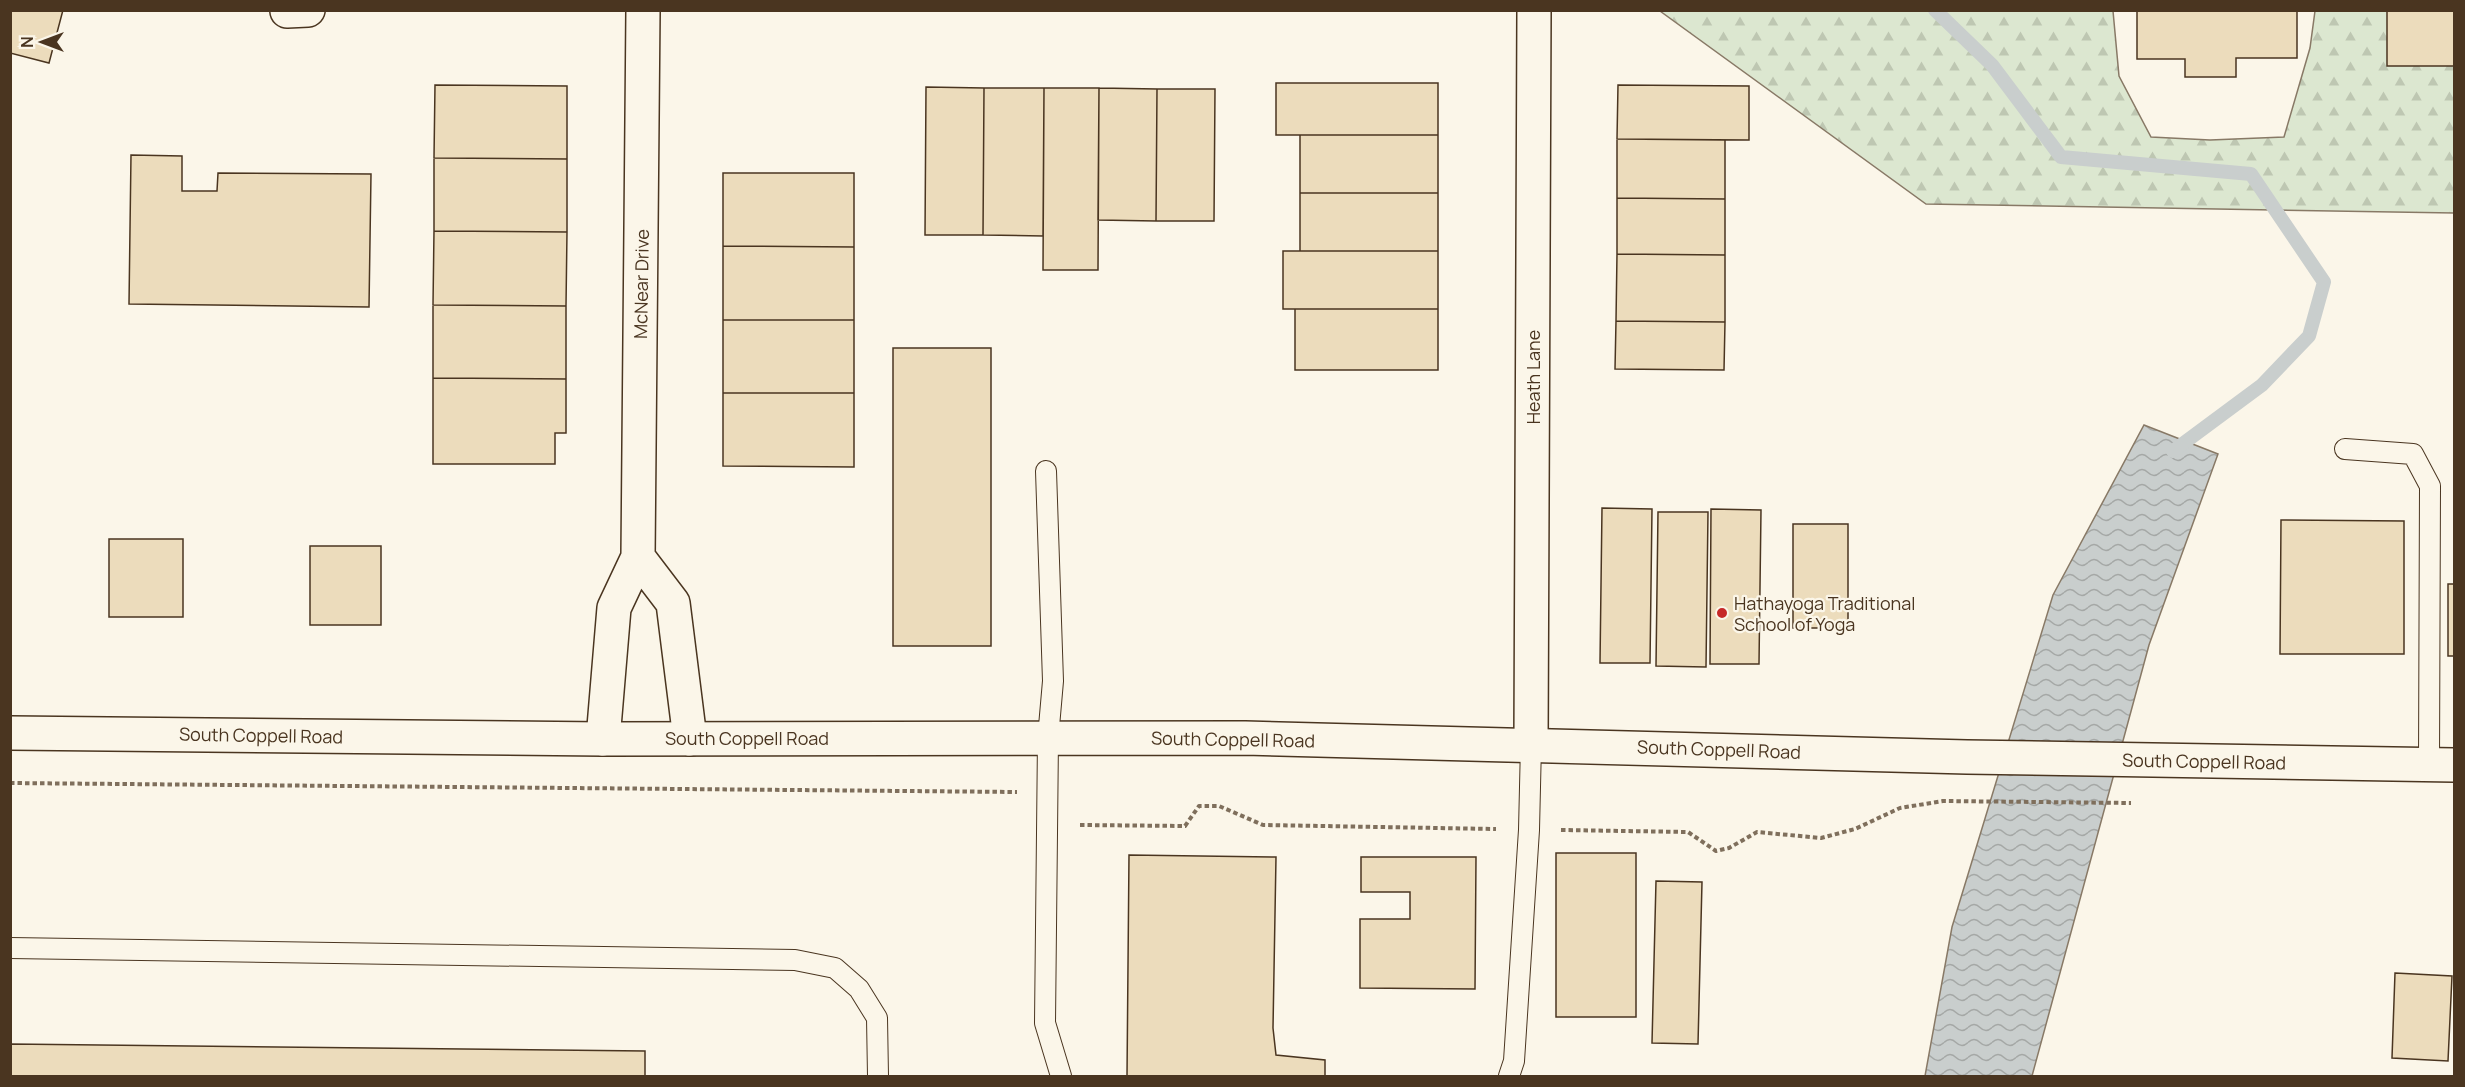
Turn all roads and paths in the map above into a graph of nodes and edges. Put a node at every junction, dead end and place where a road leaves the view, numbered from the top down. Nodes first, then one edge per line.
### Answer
1 (308, 10) edge
2 (643, 10) edge
3 (1534, 10) edge
4 (287, 11) edge
5 (2345, 449) dead end
6 (1046, 471) dead end
7 (638, 556) junction
8 (10, 733) edge
9 (1048, 738) junction
10 (603, 739) junction
11 (690, 739) junction
12 (1531, 744) junction
13 (2441, 765) edge
14 (10, 783) edge
15 (2131, 803) dead end
16 (1049, 824) junction
17 (1529, 830) junction
18 (10, 948) edge
19 (878, 1077) edge
20 (1061, 1077) edge
21 (1509, 1077) edge

1 - 4 street
2 - 7 street, McNear Drive
3 - 12 street, Heath Lane
5 - 13 lane
6 - 9 lane
7 - 10 street, McNear Drive
7 - 11 street
8 - 10 street, South Coppell Road
9 - 11 street, South Coppell Road
9 - 12 street, South Coppell Road
9 - 16 lane
10 - 11 street, South Coppell Road
12 - 13 street, South Coppell Road
12 - 17 lane
14 - 16 path
15 - 17 path
16 - 17 path
16 - 20 lane
17 - 21 lane
18 - 19 lane

